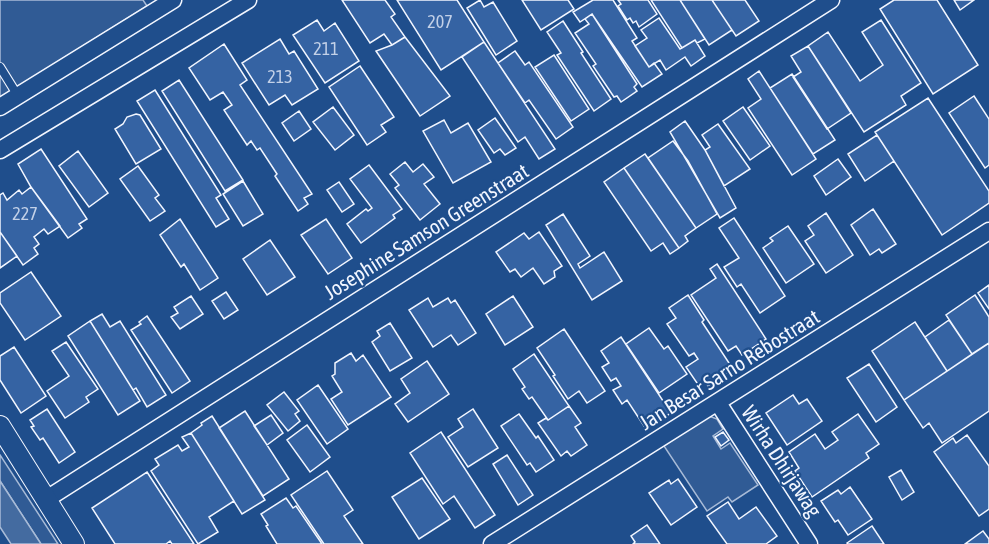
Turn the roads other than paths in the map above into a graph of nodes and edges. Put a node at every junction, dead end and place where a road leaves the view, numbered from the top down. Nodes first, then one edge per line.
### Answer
1 (248, 0) edge
2 (831, 0) edge
3 (162, 3) edge
4 (0, 67) edge
5 (18, 96) junction
6 (0, 107) edge
7 (0, 150) edge
8 (989, 231) edge
9 (718, 403) junction
10 (0, 426) edge
11 (45, 500) junction
12 (74, 544) edge
13 (492, 544) edge
14 (809, 544) edge

1 - 7 street
2 - 11 street, Josephine Samson Greenstraat
3 - 5 street
4 - 5 lane
5 - 6 street
8 - 9 street, Jan Besar Sarno Rebostraat
9 - 13 street, Jan Besar Sarno Rebostraat
9 - 14 street, Wirha Dhirjawag
10 - 11 street
11 - 12 street

